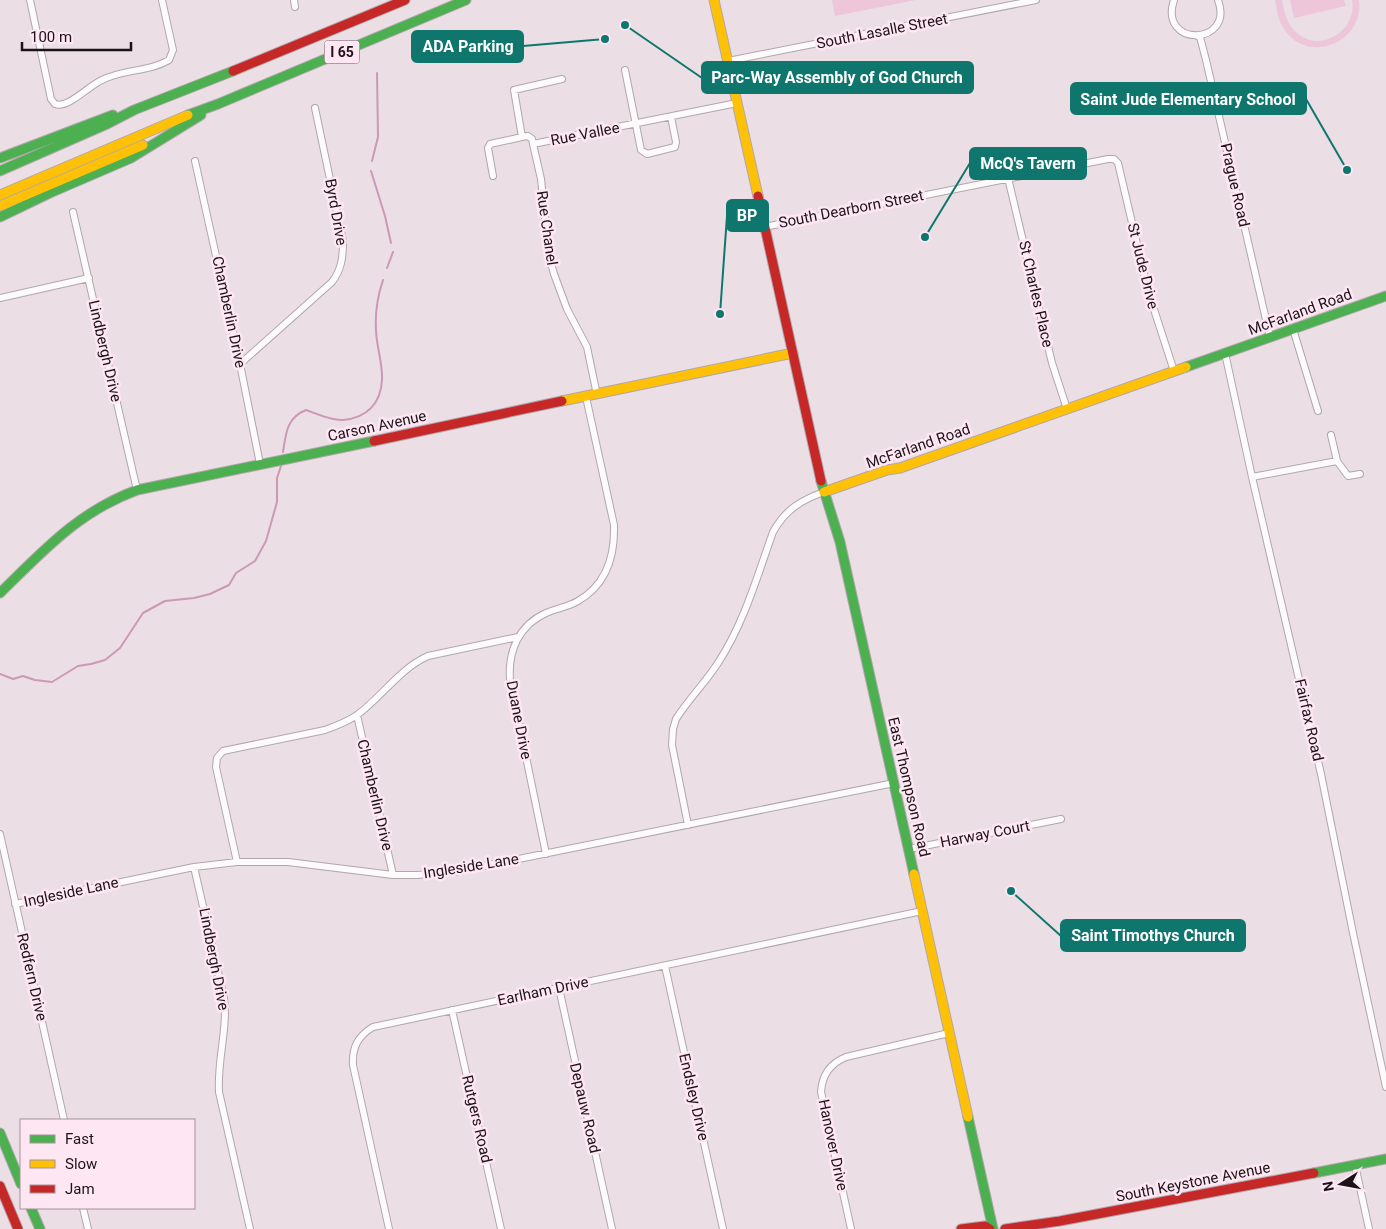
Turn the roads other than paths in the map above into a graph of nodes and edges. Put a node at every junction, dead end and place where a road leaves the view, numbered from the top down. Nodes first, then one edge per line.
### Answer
1 (30, 0) edge
2 (162, 0) edge
3 (405, 0) edge
4 (466, 0) edge
5 (714, 0) edge
6 (1036, 0) edge
7 (1174, 0) edge
8 (1218, 0) edge
9 (1197, 36) junction
10 (728, 61) junction
11 (625, 70) dead end
12 (562, 79) dead end
13 (738, 103) junction
14 (218, 104) junction
15 (315, 108) dead end
16 (134, 110) junction
17 (670, 116) junction
18 (636, 124) junction
19 (168, 135) junction
20 (522, 137) junction
21 (533, 144) junction
22 (0, 158) edge
23 (1114, 159) joint
24 (195, 161) dead end
25 (0, 171) edge
26 (493, 176) dead end
27 (1008, 178) junction
28 (0, 195) edge
29 (0, 206) edge
30 (73, 212) dead end
31 (0, 218) edge
32 (764, 226) junction
33 (89, 278) junction
34 (1386, 296) edge
35 (0, 298) edge
36 (1293, 329) junction
37 (1270, 337) junction
38 (793, 353) junction
39 (1224, 354) junction
40 (240, 364) junction
41 (1174, 371) junction
42 (597, 394) junction
43 (586, 397) junction
44 (1068, 409) junction
45 (1318, 412) dead end
46 (1331, 435) dead end
47 (1337, 461) junction
48 (260, 464) junction
49 (1360, 474) dead end
50 (1252, 477) junction
51 (137, 490) junction
52 (824, 492) junction
53 (0, 593) edge
54 (518, 638) junction
55 (357, 715) junction
56 (894, 783) junction
57 (1061, 819) dead end
58 (688, 825) junction
59 (0, 834) edge
60 (909, 849) junction
61 (546, 854) junction
62 (237, 862) junction
63 (194, 867) junction
64 (393, 875) junction
65 (15, 904) junction
66 (922, 911) junction
67 (664, 966) junction
68 (559, 988) junction
69 (452, 1010) junction
70 (949, 1033) junction
71 (1386, 1087) edge
72 (64, 1119) edge
73 (0, 1134) edge
74 (1386, 1159) edge
75 (1355, 1165) junction
76 (20, 1182) edge
77 (0, 1186) edge
78 (31, 1209) edge
79 (83, 1209) edge
80 (18, 1229) edge
81 (40, 1229) edge
82 (88, 1229) edge
83 (250, 1229) edge
84 (389, 1229) edge
85 (501, 1229) edge
86 (612, 1229) edge
87 (723, 1229) edge
88 (851, 1229) edge
89 (961, 1229) edge
90 (992, 1229) edge
91 (1005, 1229) edge
92 (1369, 1229) edge

1 - 2 street
3 - 16 main road, I 65
4 - 14 main road, I 65
5 - 10 main road
6 - 10 street, South Lasalle Street
7 - 9 street
8 - 9 street
9 - 37 street, Prague Road
10 - 13 main road
11 - 18 street, Rue Vallee
12 - 20 street
13 - 17 street, Rue Vallee
13 - 32 main road
14 - 19 main road
14 - 28 main road, I 65
15 - 40 street, Byrd Drive
16 - 22 main road
16 - 25 main road, I 65
17 - 18 street, Rue Vallee
17 - 18 street, Rue Vallee
18 - 21 street, Rue Vallee
19 - 29 main road
19 - 31 main road
20 - 21 street
20 - 26 street
21 - 42 street, Rue Chanel
23 - 27 street, South Dearborn Street
23 - 41 street, St Jude Drive
24 - 40 street, Chamberlin Drive
27 - 32 street, South Dearborn Street
27 - 44 street, St Charles Place
30 - 33 street, Lindbergh Drive
32 - 38 main road, East Thompson Road
33 - 35 street
33 - 51 street, Lindbergh Drive
34 - 36 main road, McFarland Road
36 - 37 main road, McFarland Road
36 - 45 street
37 - 39 main road, McFarland Road
38 - 42 main road, Carson Avenue
38 - 52 main road, East Thompson Road
39 - 41 main road, McFarland Road
39 - 50 street, Fairfax Road
40 - 48 street, Chamberlin Drive
41 - 44 main road, McFarland Road
42 - 43 main road, Carson Avenue
43 - 48 main road, Carson Avenue
43 - 54 street, Duane Drive
44 - 52 main road, McFarland Road
46 - 47 street
47 - 49 street
47 - 50 street
48 - 51 main road, Carson Avenue
50 - 71 street, Fairfax Road
51 - 53 main road, Carson Avenue
52 - 56 main road, East Thompson Road
52 - 58 street, McFarland Road
54 - 55 street
54 - 61 street, Duane Drive
55 - 62 street
55 - 64 street, Chamberlin Drive
56 - 58 street, Ingleside Lane
56 - 60 main road, East Thompson Road
57 - 60 street, Harway Court
58 - 61 street, Ingleside Lane
59 - 65 street, Redfern Drive
60 - 66 main road, East Thompson Road
61 - 64 street, Ingleside Lane
62 - 63 street, Ingleside Lane
62 - 64 street, Ingleside Lane
63 - 65 street, Ingleside Lane
63 - 83 street, Lindbergh Drive
65 - 72 street, Redfern Drive
66 - 67 street, Earlham Drive
66 - 70 main road, East Thompson Road
67 - 68 street, Earlham Drive
67 - 87 street, Endsley Drive
68 - 69 street, Earlham Drive
68 - 86 street, Depauw Road
69 - 84 street, Earlham Drive
69 - 85 street, Rutgers Road
70 - 88 street, Hanover Drive
70 - 90 main road, East Thompson Road
73 - 76 main road
74 - 75 main road, South Keystone Avenue
75 - 91 main road, South Keystone Avenue
75 - 92 street
77 - 80 main road
78 - 81 main road
79 - 82 street
89 - 90 main road

